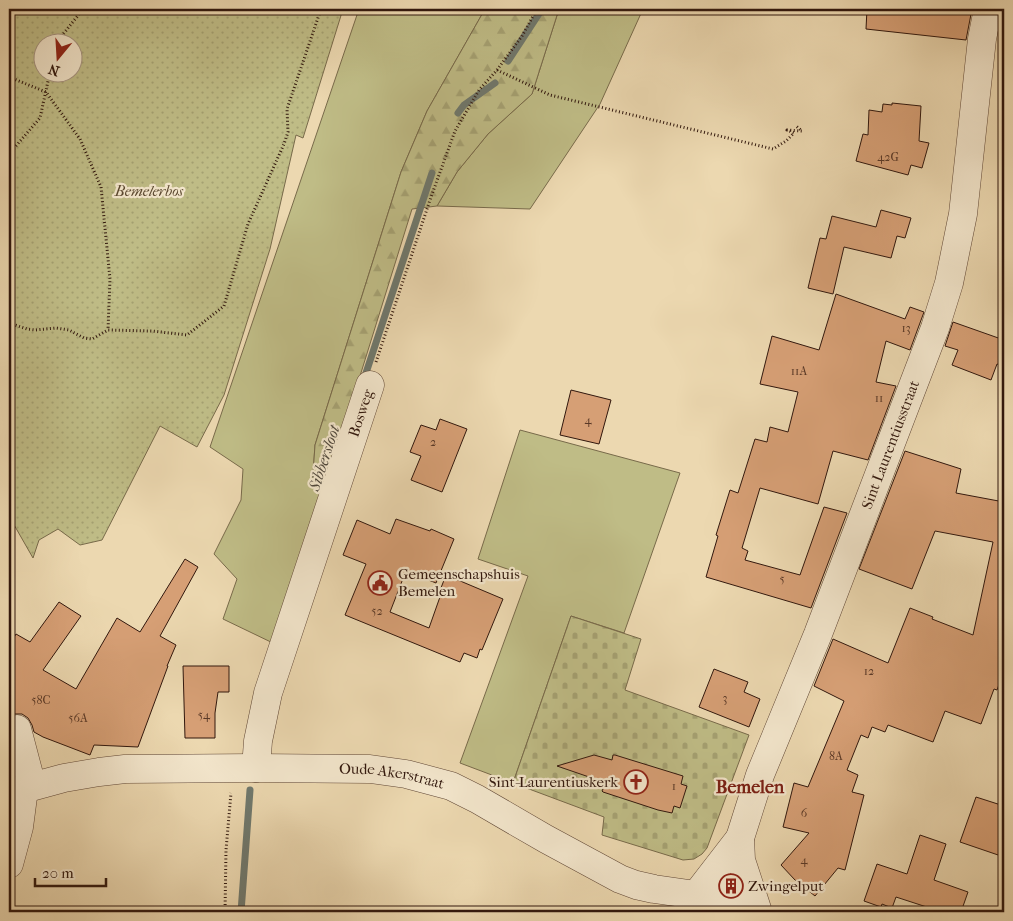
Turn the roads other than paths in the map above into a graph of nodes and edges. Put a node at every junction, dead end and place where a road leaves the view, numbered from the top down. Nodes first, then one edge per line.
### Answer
1 (988, 9) edge
2 (993, 42) edge
3 (370, 385) road end
4 (17, 729) dead end
5 (256, 768) junction
6 (22, 789) edge
7 (740, 838) junction
8 (9, 864) edge
9 (696, 895) junction
10 (748, 912) edge
11 (758, 912) edge

1 - 2 street, Sint Laurentiusstraat
2 - 7 street, Sint Laurentiusstraat
3 - 5 street, Bosweg
4 - 6 street
5 - 6 street, Oude Akerstraat
5 - 9 street, Oude Akerstraat
6 - 8 street
7 - 9 street, Sint Laurentiusstraat
7 - 11 street, Sint Laurentiusstraat
9 - 10 street, Oude Akerstraat

